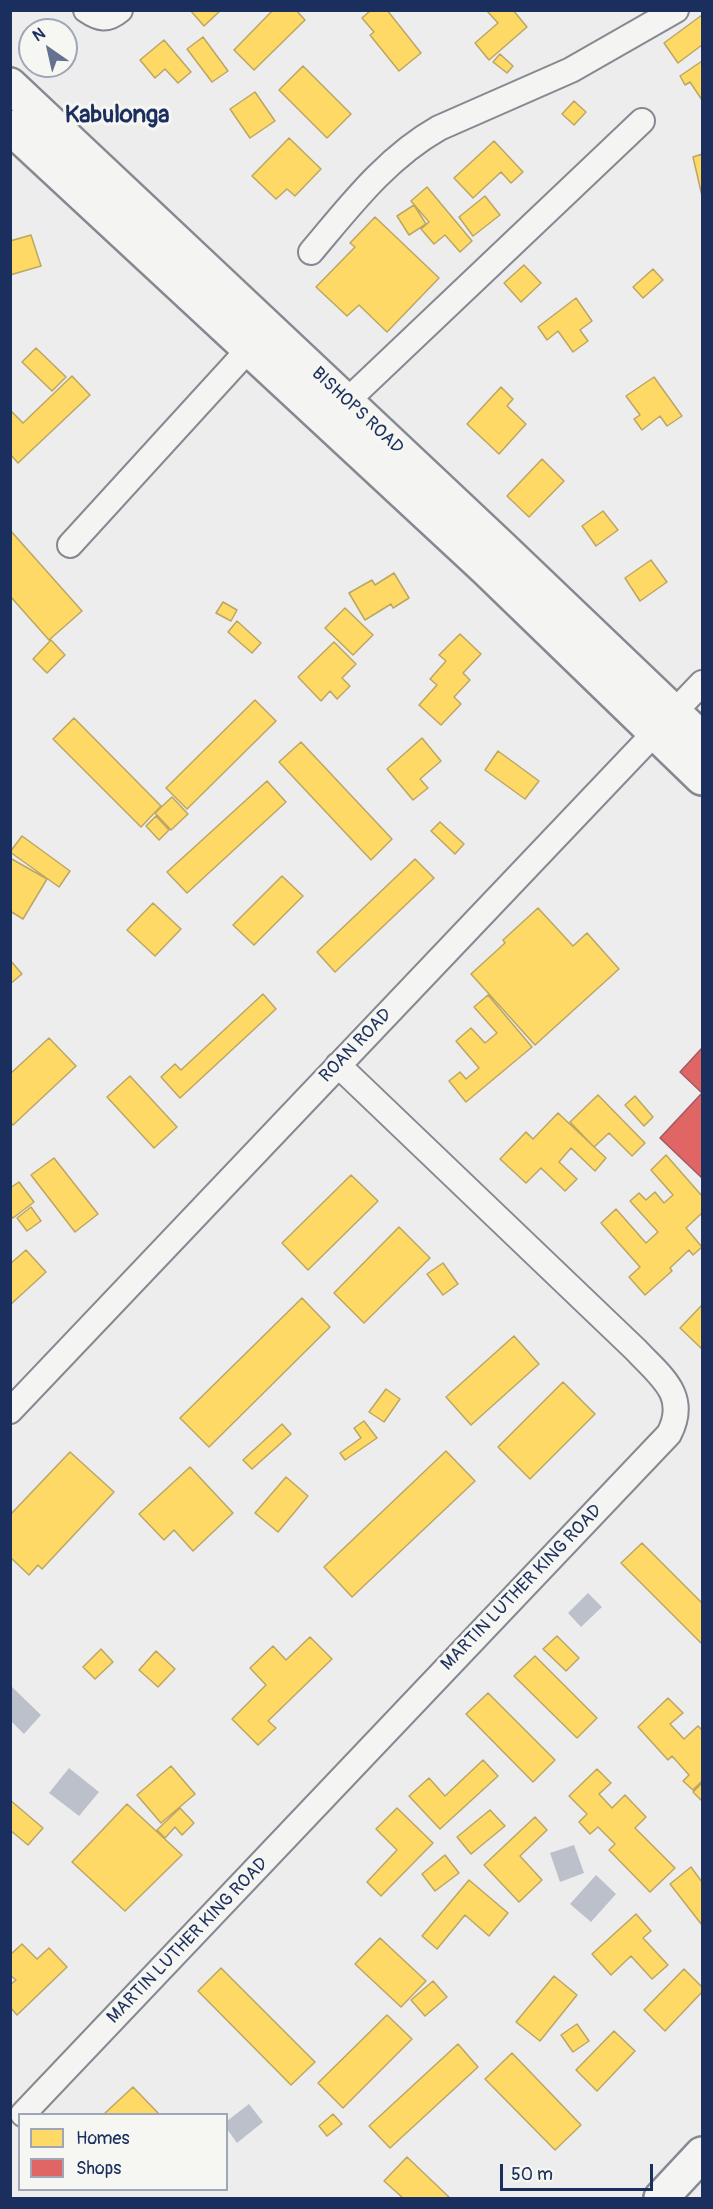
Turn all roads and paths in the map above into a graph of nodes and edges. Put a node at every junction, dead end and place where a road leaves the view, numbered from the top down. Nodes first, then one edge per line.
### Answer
1 (86, 10) edge
2 (120, 10) edge
3 (676, 10) edge
4 (10, 85) edge
5 (642, 122) dead end
6 (10, 127) edge
7 (311, 252) dead end
8 (249, 349) junction
9 (347, 401) junction
10 (70, 545) dead end
11 (702, 683) edge
12 (664, 722) junction
13 (702, 739) edge
14 (702, 778) edge
15 (338, 1065) junction
16 (10, 1411) edge
17 (25, 2113) edge
18 (702, 2154) edge
19 (661, 2199) edge

1 - 2 street
3 - 7 street
4 - 9 main road, BISHOPS ROAD
5 - 9 street
6 - 8 main road, BISHOPS ROAD
8 - 10 street
8 - 12 main road, BISHOPS ROAD
9 - 12 main road, BISHOPS ROAD
11 - 12 street, ROAN ROAD
12 - 13 main road, BISHOPS ROAD
12 - 14 main road, BISHOPS ROAD
12 - 15 street, ROAN ROAD
15 - 16 street, ROAN ROAD
15 - 17 street, MARTIN LUTHER KING ROAD
18 - 19 main road

